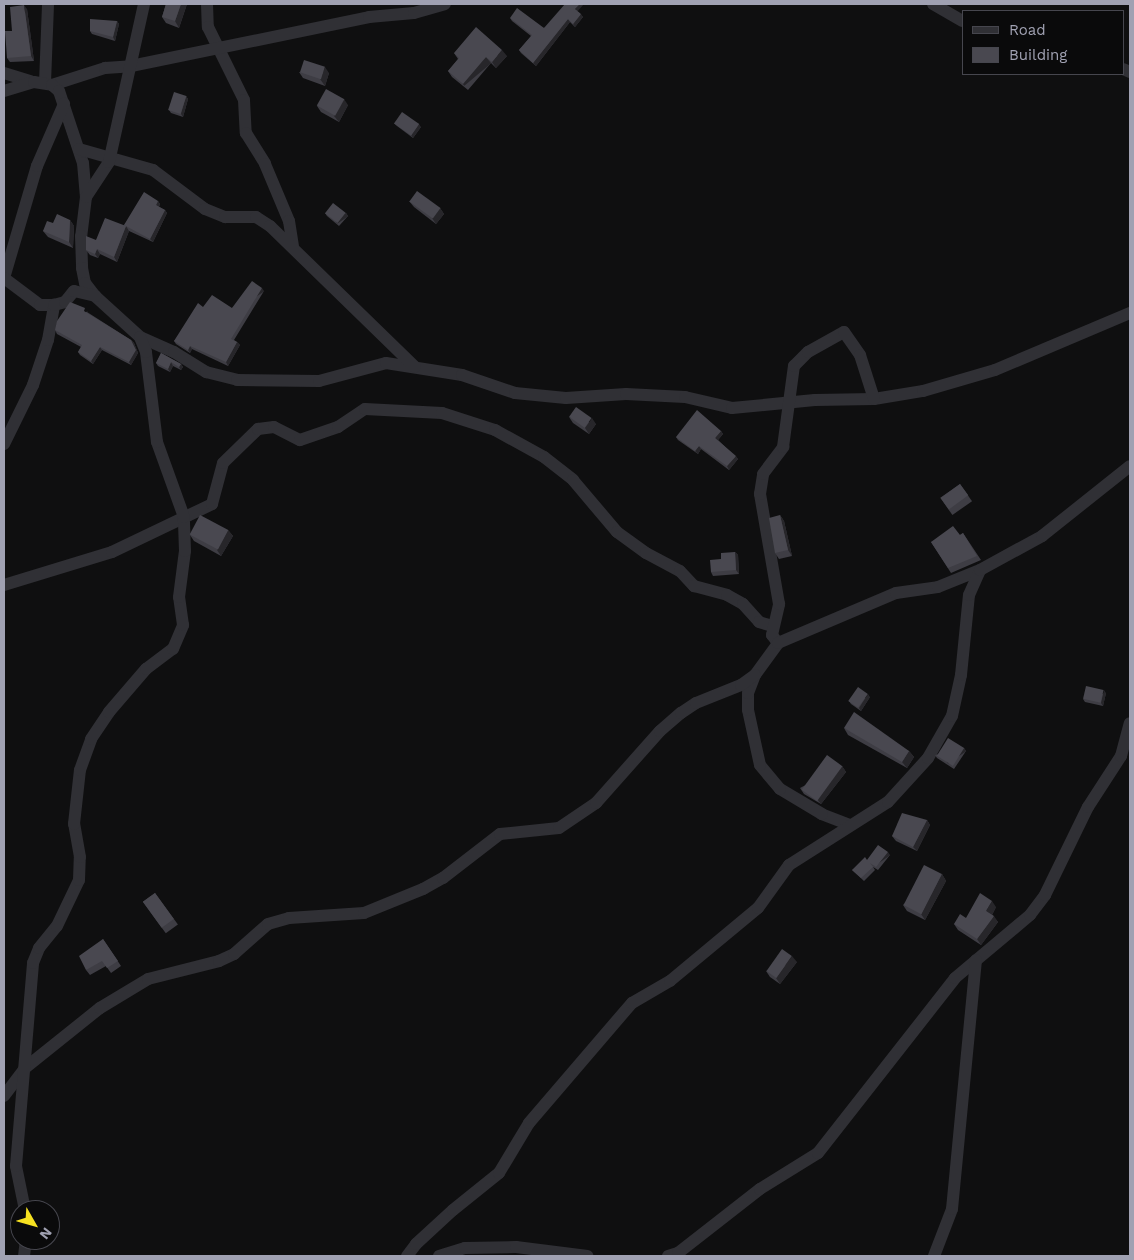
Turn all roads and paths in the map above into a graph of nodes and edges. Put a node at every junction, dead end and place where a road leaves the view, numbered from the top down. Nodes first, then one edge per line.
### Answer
1 (48, 4) edge
2 (144, 4) edge
3 (207, 4) edge
4 (445, 4) edge
5 (933, 4) edge
6 (962, 20) edge
7 (218, 46) junction
8 (131, 66) junction
9 (4, 73) edge
10 (44, 83) junction
11 (4, 91) edge
12 (64, 104) junction
13 (79, 149) junction
14 (110, 157) junction
15 (86, 197) junction
16 (293, 246) junction
17 (4, 278) edge
18 (95, 296) junction
19 (54, 305) junction
20 (1130, 313) edge
21 (140, 337) junction
22 (415, 367) junction
23 (874, 399) junction
24 (789, 402) junction
25 (4, 444) edge
26 (1130, 466) edge
27 (184, 516) junction
28 (980, 570) junction
29 (4, 585) edge
30 (772, 626) junction
31 (778, 643) junction
32 (755, 675) junction
33 (1130, 723) edge
34 (1130, 760) edge
35 (1116, 765) junction
36 (850, 825) junction
37 (976, 960) junction
38 (25, 1068) junction
39 (4, 1096) edge
40 (23, 1200) edge
41 (407, 1256) edge
42 (439, 1256) edge
43 (586, 1256) edge
44 (668, 1256) edge
45 (934, 1256) edge

1 - 10 street
2 - 8 street
3 - 7 street
4 - 7 street
5 - 6 street
7 - 8 street
7 - 16 street
8 - 10 street
8 - 14 street
9 - 10 street
10 - 11 street
10 - 12 street
12 - 13 street
12 - 17 street
13 - 14 street
13 - 15 street
14 - 15 street
14 - 16 street
15 - 18 street
16 - 22 street
17 - 19 street
18 - 19 street
18 - 21 street
19 - 25 street
20 - 23 street
21 - 22 street
21 - 27 street
22 - 24 street
23 - 24 street
23 - 24 street
24 - 30 street
26 - 28 street
27 - 29 street
27 - 30 street
27 - 38 street
28 - 31 street
28 - 36 street
30 - 31 street
31 - 32 street
32 - 36 street
32 - 38 street
33 - 35 street
34 - 35 street
35 - 37 street
36 - 41 street
37 - 44 street
37 - 45 street
38 - 39 street
38 - 40 street
42 - 43 street

